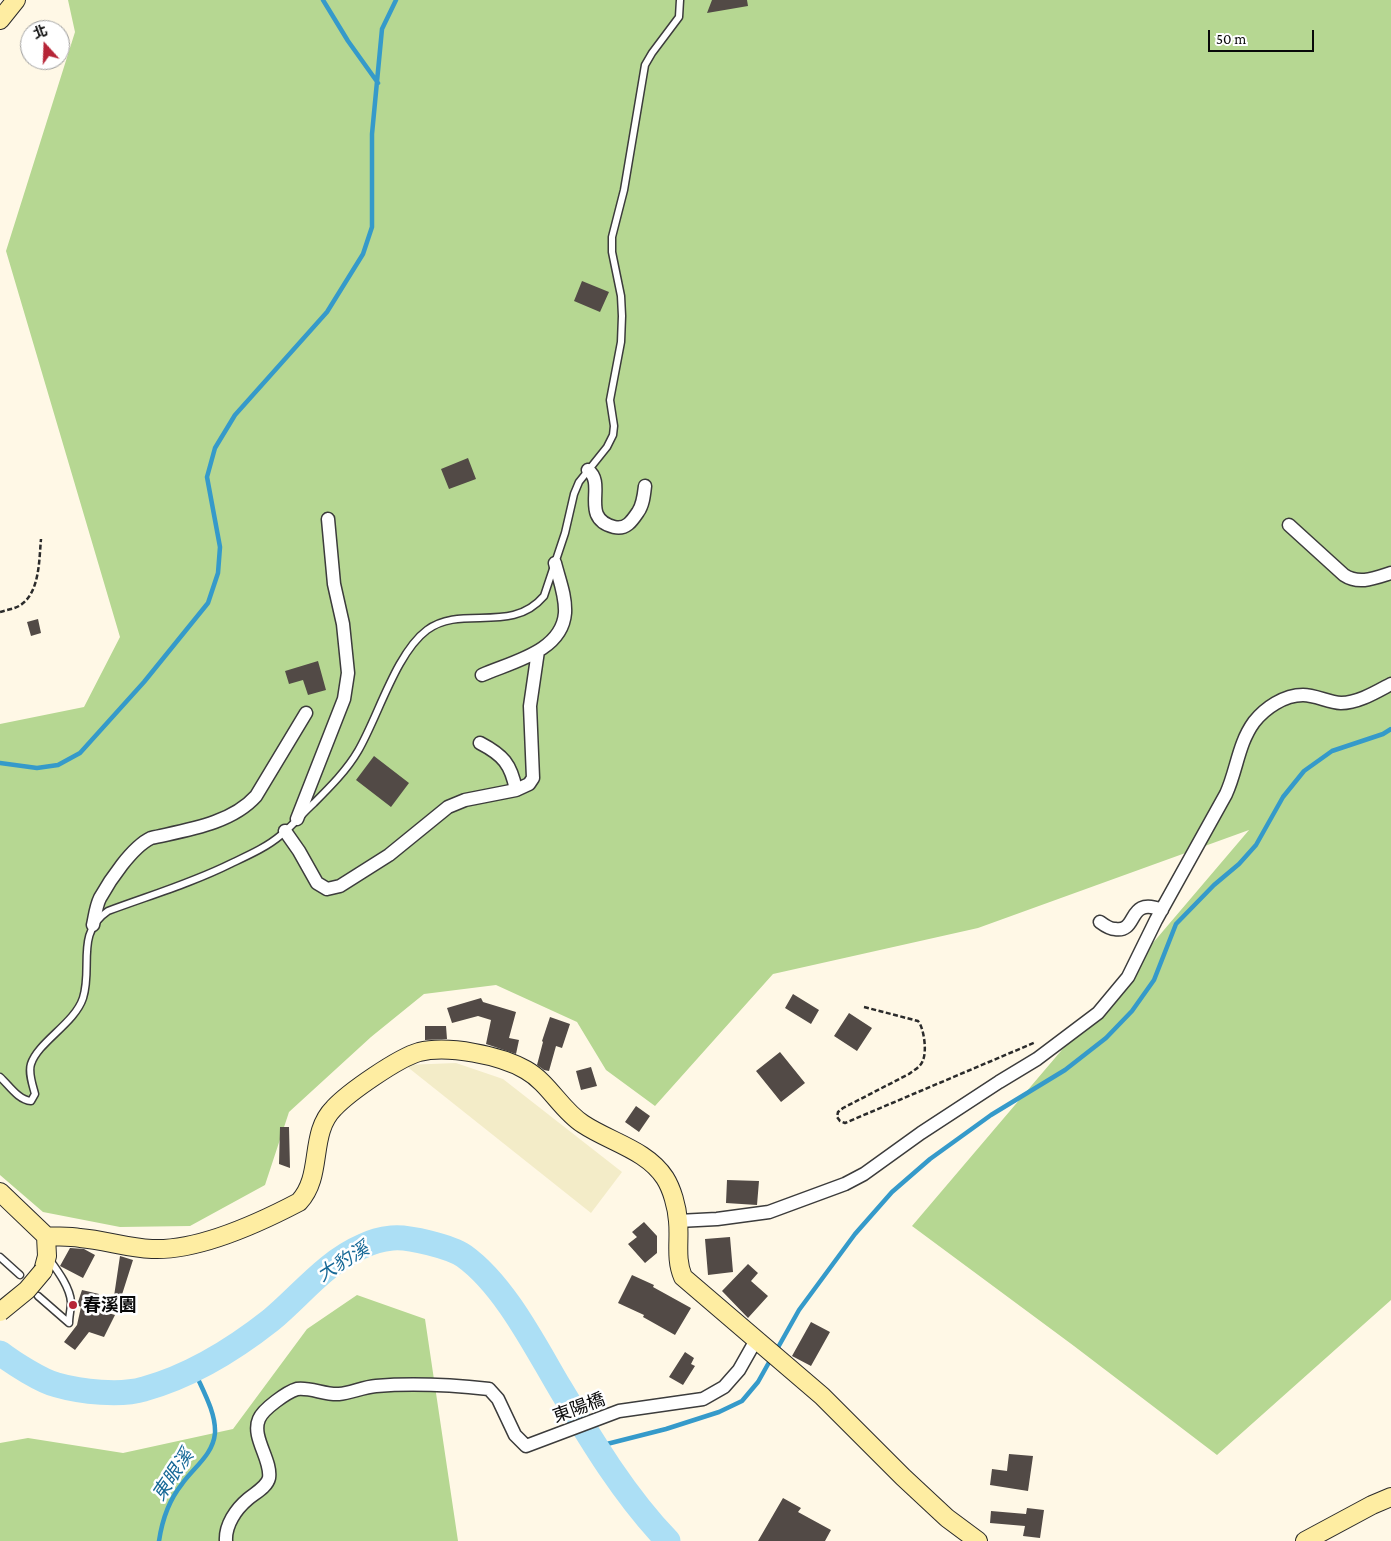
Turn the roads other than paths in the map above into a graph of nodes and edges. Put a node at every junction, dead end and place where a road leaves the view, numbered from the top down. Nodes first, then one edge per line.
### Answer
1 (16, 0) edge
2 (680, 0) edge
3 (0, 20) edge
4 (588, 470) junction
5 (646, 486) dead end
6 (328, 519) dead end
7 (1289, 525) dead end
8 (555, 563) junction
9 (1391, 573) edge
10 (538, 651) junction
11 (482, 675) dead end
12 (1391, 684) edge
13 (306, 713) dead end
14 (480, 743) dead end
15 (516, 790) junction
16 (298, 819) junction
17 (285, 831) junction
18 (1162, 910) junction
19 (1100, 922) dead end
20 (93, 925) junction
21 (0, 1077) edge
22 (0, 1192) edge
23 (678, 1221) junction
24 (46, 1236) junction
25 (0, 1257) edge
26 (45, 1263) junction
27 (20, 1275) dead end
28 (38, 1296) dead end
29 (0, 1312) edge
30 (761, 1344) junction
31 (1391, 1497) edge
32 (226, 1541) edge
33 (978, 1541) edge
34 (1305, 1541) edge

1 - 3 street
2 - 4 lane
4 - 5 street
4 - 8 lane
6 - 16 street
7 - 9 street
8 - 10 street
8 - 16 lane
10 - 11 street
10 - 15 street
12 - 18 street
13 - 20 street
14 - 15 street
15 - 17 street
16 - 17 lane
17 - 20 lane
18 - 19 street
18 - 23 street
20 - 21 lane
22 - 24 street
23 - 24 street
23 - 30 street
24 - 26 street
25 - 27 lane
26 - 28 lane
26 - 29 street, bridge
30 - 32 street, 東陽橋
30 - 33 street
31 - 34 street

